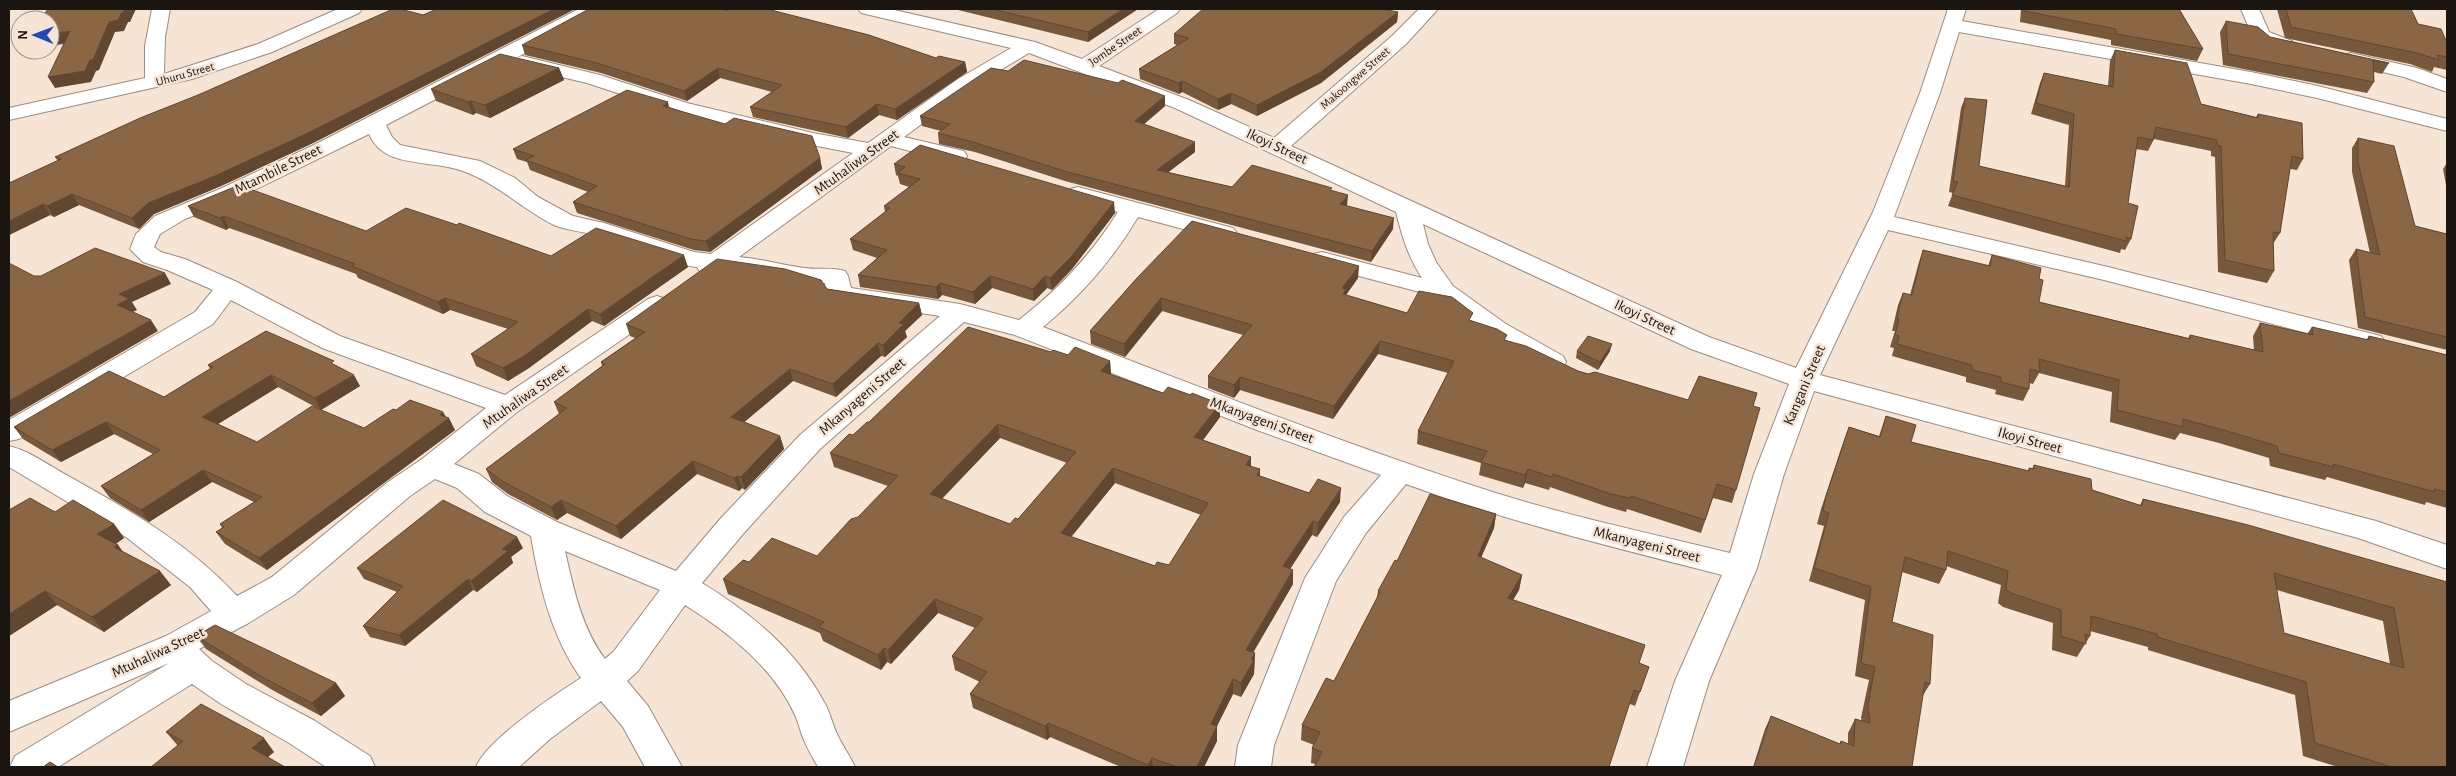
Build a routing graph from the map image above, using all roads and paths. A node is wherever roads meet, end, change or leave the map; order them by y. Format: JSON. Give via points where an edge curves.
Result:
{"nodes":[{"id":1,"x":162,"y":9,"type":"edge"},
{"id":2,"x":354,"y":9,"type":"edge"},
{"id":3,"x":592,"y":9,"type":"edge"},
{"id":4,"x":868,"y":9,"type":"edge"},
{"id":5,"x":1171,"y":9,"type":"edge"},
{"id":6,"x":1429,"y":9,"type":"edge"},
{"id":7,"x":2250,"y":9,"type":"edge"},
{"id":8,"x":1955,"y":17,"type":"edge"},
{"id":9,"x":1028,"y":46,"type":"junction"},
{"id":10,"x":2300,"y":49,"type":"edge"},
{"id":11,"x":2335,"y":55,"type":"edge"},
{"id":12,"x":500,"y":57,"type":"junction"},
{"id":13,"x":1085,"y":66,"type":"junction"},
{"id":14,"x":155,"y":83,"type":"junction"},
{"id":15,"x":2447,"y":86,"type":"edge"},
{"id":16,"x":9,"y":114,"type":"edge"},
{"id":17,"x":374,"y":122,"type":"junction"},
{"id":18,"x":2447,"y":125,"type":"edge"},
{"id":19,"x":880,"y":144,"type":"junction"},
{"id":20,"x":1278,"y":146,"type":"junction"},
{"id":21,"x":975,"y":162,"type":"edge"},
{"id":22,"x":1056,"y":188,"type":"edge"},
{"id":23,"x":1132,"y":208,"type":"junction"},
{"id":24,"x":1408,"y":208,"type":"junction"},
{"id":25,"x":1881,"y":221,"type":"junction"},
{"id":26,"x":1247,"y":239,"type":"edge"},
{"id":27,"x":1304,"y":254,"type":"edge"},
{"id":28,"x":718,"y":261,"type":"junction"},
{"id":29,"x":228,"y":288,"type":"junction"},
{"id":30,"x":1444,"y":291,"type":"junction"},
{"id":31,"x":960,"y":312,"type":"junction"},
{"id":32,"x":1024,"y":329,"type":"junction"},
{"id":33,"x":2393,"y":347,"type":"edge"},
{"id":34,"x":1578,"y":373,"type":"edge"},
{"id":35,"x":1804,"y":380,"type":"junction"},
{"id":36,"x":507,"y":406,"type":"junction"},
{"id":37,"x":9,"y":432,"type":"edge"},
{"id":38,"x":9,"y":456,"type":"edge"},
{"id":39,"x":432,"y":466,"type":"junction"},
{"id":40,"x":1401,"y":471,"type":"junction"},
{"id":41,"x":546,"y":530,"type":"junction"},
{"id":42,"x":2447,"y":557,"type":"edge"},
{"id":43,"x":1741,"y":568,"type":"junction"},
{"id":44,"x":681,"y":586,"type":"junction"},
{"id":45,"x":234,"y":614,"type":"junction"},
{"id":46,"x":185,"y":655,"type":"junction"},
{"id":47,"x":603,"y":682,"type":"junction"},
{"id":48,"x":9,"y":717,"type":"edge"},
{"id":49,"x":28,"y":767,"type":"edge"},
{"id":50,"x":357,"y":767,"type":"edge"},
{"id":51,"x":494,"y":767,"type":"edge"},
{"id":52,"x":664,"y":767,"type":"edge"},
{"id":53,"x":837,"y":767,"type":"edge"},
{"id":54,"x":1253,"y":767,"type":"edge"},
{"id":55,"x":1664,"y":767,"type":"edge"}],
"edges":[{"from":1,"to":14,"type":"street","via":[[157,24]]},
{"from":2,"to":14,"type":"street","name":"Uhuru Street","via":[[265,48]]},
{"from":3,"to":12,"type":"street","name":"Mtambile Street"},
{"from":4,"to":9,"type":"street","name":"Ikoyi Street"},
{"from":5,"to":13,"type":"street","name":"Jombe Street"},
{"from":6,"to":20,"type":"street","name":"Makoongwe Street","via":[[1399,40]]},
{"from":7,"to":10,"type":"street","via":[[2261,36]]},
{"from":8,"to":18,"type":"street","via":[[2318,92]]},
{"from":8,"to":25,"type":"street","name":"Kangani Street"},
{"from":9,"to":13,"type":"street","name":"Ikoyi Street"},
{"from":9,"to":19,"type":"street","name":"Mtuhaliwa Street","via":[[965,83]]},
{"from":11,"to":15,"type":"street","via":[[2410,72]]},
{"from":12,"to":17,"type":"street","name":"Mtambile Street"},
{"from":12,"to":19,"type":"street","via":[[593,79],[682,108],[812,139]]},
{"from":13,"to":20,"type":"street","name":"Ikoyi Street"},
{"from":14,"to":16,"type":"street","name":"Uhuru Street"},
{"from":17,"to":28,"type":"street","via":[[382,140],[392,150],[472,166],[507,182],[530,202],[565,221],[691,259]]},
{"from":17,"to":29,"type":"street","name":"Mtambile Street","via":[[229,194],[176,215],[145,236],[142,249],[152,256]]},
{"from":19,"to":21,"type":"street"},
{"from":19,"to":28,"type":"street","name":"Mtuhaliwa Street"},
{"from":20,"to":24,"type":"street","name":"Ikoyi Street"},
{"from":22,"to":23,"type":"street"},
{"from":23,"to":26,"type":"street"},
{"from":23,"to":32,"type":"street","via":[[1110,244],[1061,300]]},
{"from":24,"to":30,"type":"street","via":[[1416,244]]},
{"from":24,"to":35,"type":"street","name":"Ikoyi Street","via":[[1700,343]]},
{"from":25,"to":33,"type":"street","via":[[2108,274]]},
{"from":25,"to":35,"type":"street","name":"Kangani Street"},
{"from":27,"to":30,"type":"street"},
{"from":28,"to":31,"type":"street","via":[[807,276],[836,276],[839,294]]},
{"from":28,"to":36,"type":"street","name":"Mtuhaliwa Street"},
{"from":29,"to":36,"type":"street","name":"Mtambile Street","via":[[332,342],[466,388]]},
{"from":29,"to":37,"type":"street","via":[[204,318]]},
{"from":30,"to":34,"type":"street","via":[[1497,330]]},
{"from":31,"to":32,"type":"street","name":"Mkanyageni Street"},
{"from":31,"to":44,"type":"street","name":"Mkanyageni Street","via":[[810,442]]},
{"from":32,"to":40,"type":"street","name":"Mkanyageni Street"},
{"from":35,"to":42,"type":"street","name":"Ikoyi Street","via":[[2365,529]]},
{"from":35,"to":43,"type":"street","name":"Kangani Street","via":[[1769,474]]},
{"from":36,"to":39,"type":"street","name":"Mtuhaliwa Street"},
{"from":38,"to":45,"type":"street","via":[[137,529],[201,578]]},
{"from":39,"to":41,"type":"street","via":[[468,481],[496,504]]},
{"from":39,"to":45,"type":"street","name":"Mtuhaliwa Street","via":[[399,489],[283,586]]},
{"from":40,"to":43,"type":"street","name":"Mkanyageni Street","via":[[1476,497],[1605,534]]},
{"from":40,"to":54,"type":"street","via":[[1355,525],[1321,578],[1256,745]]},
{"from":41,"to":44,"type":"street"},
{"from":41,"to":47,"type":"street","via":[[551,562],[576,638],[586,660]]},
{"from":43,"to":55,"type":"street","name":"Kangani Street","via":[[1692,681]]},
{"from":44,"to":47,"type":"street","name":"Mkanyageni Street","via":[[626,661]]},
{"from":44,"to":53,"type":"street","via":[[726,614],[755,638],[786,672],[811,710],[821,739]]},
{"from":45,"to":46,"type":"street","name":"Mtuhaliwa Street"},
{"from":46,"to":48,"type":"street","name":"Mtuhaliwa Street"},
{"from":46,"to":49,"type":"street"},
{"from":46,"to":50,"type":"street","via":[[244,700]]},
{"from":47,"to":51,"type":"street","name":"Mkanyageni Street","via":[[537,728]]},
{"from":47,"to":52,"type":"street","via":[[624,702]]}]}
